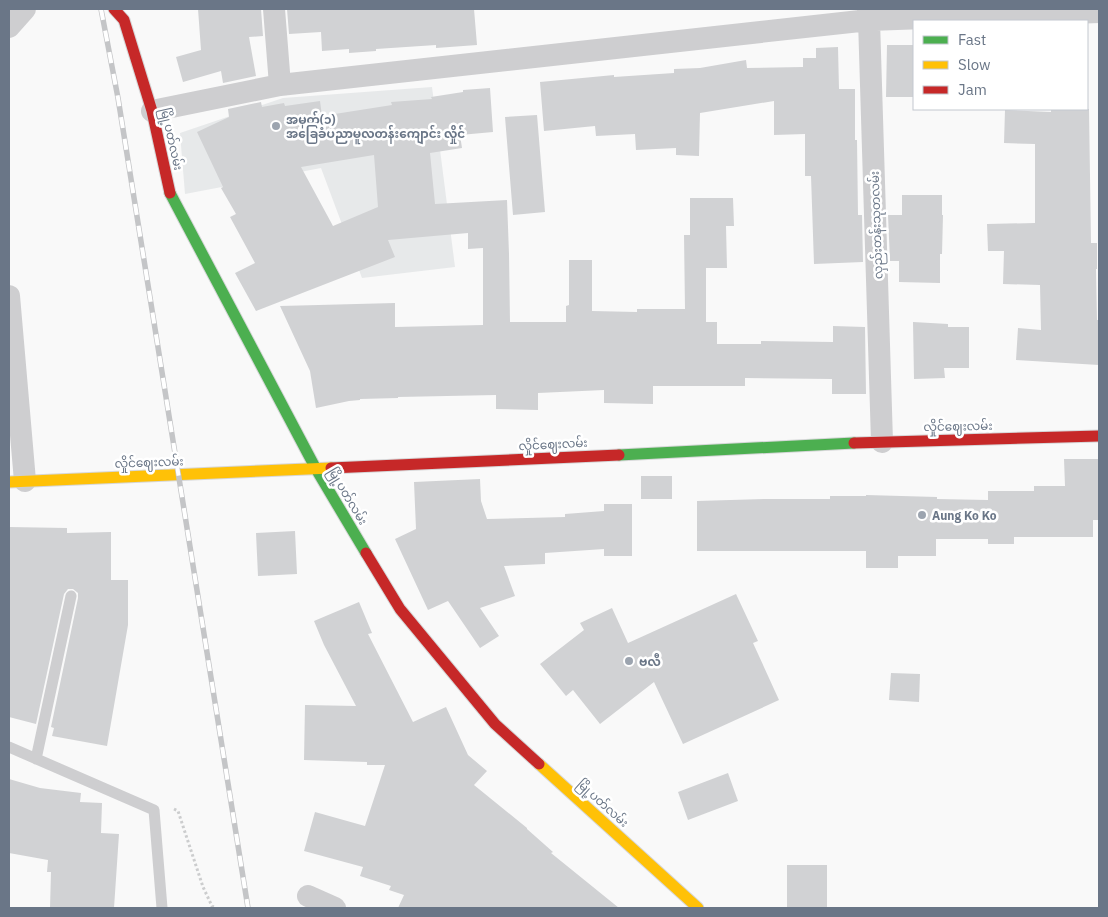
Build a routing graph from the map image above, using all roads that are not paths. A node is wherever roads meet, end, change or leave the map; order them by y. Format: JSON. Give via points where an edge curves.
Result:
{"nodes":[{"id":1,"x":25,"y":9,"type":"edge"},
{"id":2,"x":114,"y":9,"type":"edge"},
{"id":3,"x":274,"y":9,"type":"edge"},
{"id":4,"x":1099,"y":12,"type":"edge"},
{"id":5,"x":869,"y":14,"type":"edge"},
{"id":6,"x":9,"y":28,"type":"edge"},
{"id":7,"x":280,"y":85,"type":"junction"},
{"id":8,"x":152,"y":111,"type":"junction"},
{"id":9,"x":9,"y":296,"type":"edge"},
{"id":10,"x":1099,"y":436,"type":"edge"},
{"id":11,"x":882,"y":442,"type":"junction"},
{"id":12,"x":316,"y":469,"type":"junction"},
{"id":13,"x":17,"y":482,"type":"edge"},
{"id":14,"x":71,"y":596,"type":"dead end"},
{"id":15,"x":9,"y":747,"type":"edge"},
{"id":16,"x":36,"y":759,"type":"junction"},
{"id":17,"x":308,"y":896,"type":"dead end"},
{"id":18,"x":162,"y":908,"type":"edge"},
{"id":19,"x":335,"y":908,"type":"edge"},
{"id":20,"x":698,"y":908,"type":"edge"}],
"edges":[{"from":1,"to":6,"type":"street"},
{"from":2,"to":8,"type":"main road","name":"မြို့ပတ်လမ်း","via":[[124,20]]},
{"from":3,"to":7,"type":"street"},
{"from":4,"to":5,"type":"street"},
{"from":5,"to":7,"type":"street"},
{"from":5,"to":11,"type":"street","name":"လှည်းတန်းသုတလမ်း"},
{"from":7,"to":8,"type":"street"},
{"from":8,"to":12,"type":"main road","name":"မြို့ပတ်လမ်း","via":[[170,193]]},
{"from":9,"to":13,"type":"street"},
{"from":10,"to":11,"type":"main road","name":"လှိုင်ဈေးလမ်း"},
{"from":11,"to":12,"type":"main road","name":"လှိုင်ဈေးလမ်း"},
{"from":12,"to":13,"type":"main road","name":"လှိုင်ဈေးလမ်း"},
{"from":12,"to":20,"type":"main road","name":"မြို့ပတ်လမ်း","via":[[400,608],[495,724]]},
{"from":14,"to":16,"type":"lane"},
{"from":15,"to":16,"type":"lane"},
{"from":16,"to":18,"type":"lane","via":[[154,810]]},
{"from":17,"to":19,"type":"street"}]}
